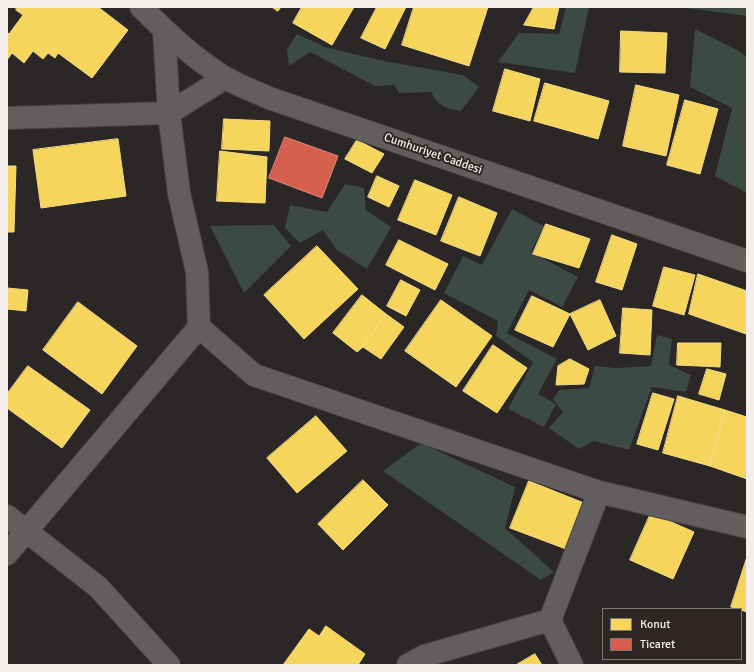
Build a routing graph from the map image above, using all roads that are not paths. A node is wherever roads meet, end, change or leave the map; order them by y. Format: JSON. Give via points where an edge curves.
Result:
{"nodes":[{"id":1,"x":141,"y":7,"type":"edge"},
{"id":2,"x":164,"y":31,"type":"junction"},
{"id":3,"x":225,"y":78,"type":"junction"},
{"id":4,"x":169,"y":113,"type":"junction"},
{"id":5,"x":7,"y":118,"type":"edge"},
{"id":6,"x":747,"y":261,"type":"edge"},
{"id":7,"x":198,"y":327,"type":"junction"},
{"id":8,"x":599,"y":492,"type":"junction"},
{"id":9,"x":7,"y":516,"type":"edge"},
{"id":10,"x":747,"y":527,"type":"edge"},
{"id":11,"x":26,"y":530,"type":"junction"},
{"id":12,"x":7,"y":554,"type":"edge"},
{"id":13,"x":550,"y":620,"type":"junction"},
{"id":14,"x":169,"y":665,"type":"edge"},
{"id":15,"x":408,"y":665,"type":"edge"},
{"id":16,"x":572,"y":665,"type":"edge"}],
"edges":[{"from":1,"to":2,"type":"street","name":"Cumhuriyet Caddesi"},
{"from":2,"to":3,"type":"street","name":"Cumhuriyet Caddesi","via":[[194,57]]},
{"from":2,"to":4,"type":"street"},
{"from":3,"to":4,"type":"street"},
{"from":3,"to":6,"type":"street","name":"Cumhuriyet Caddesi","via":[[269,98]]},
{"from":4,"to":5,"type":"street"},
{"from":4,"to":7,"type":"street","via":[[179,193],[197,272]]},
{"from":7,"to":8,"type":"street","via":[[254,375]]},
{"from":7,"to":11,"type":"street"},
{"from":8,"to":10,"type":"street"},
{"from":8,"to":13,"type":"street"},
{"from":9,"to":11,"type":"street"},
{"from":11,"to":12,"type":"street"},
{"from":11,"to":14,"type":"street","via":[[98,587]]},
{"from":13,"to":15,"type":"street","via":[[424,656]]},
{"from":13,"to":16,"type":"street"}]}
